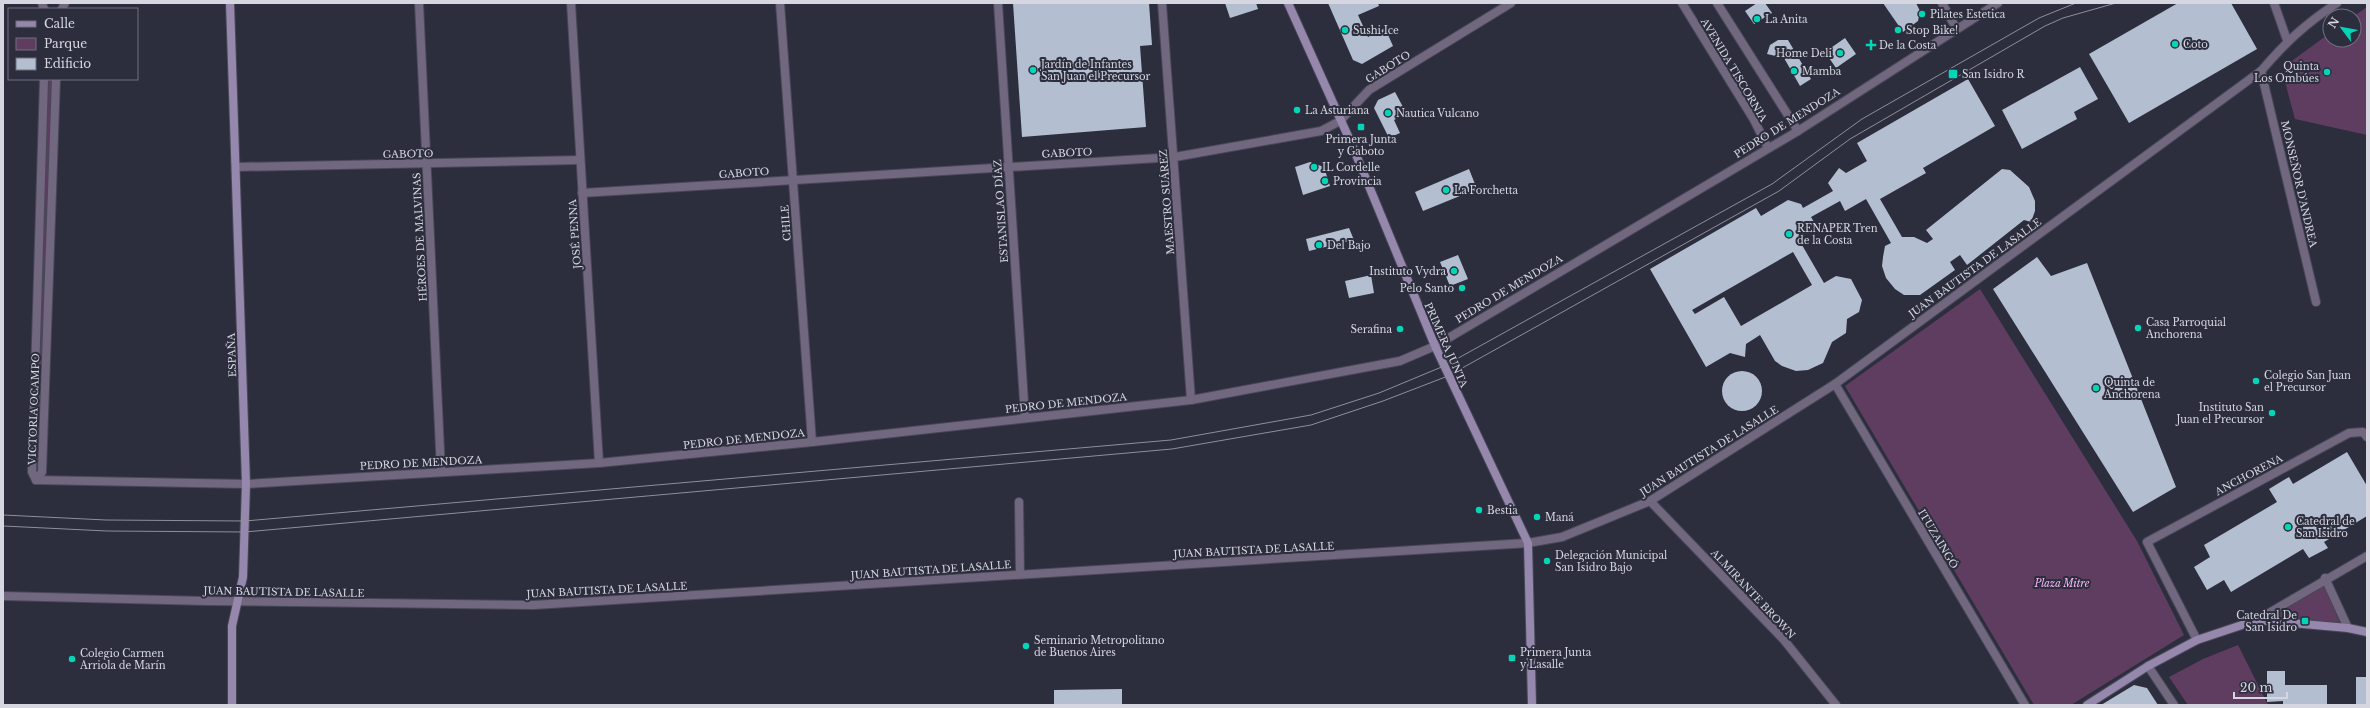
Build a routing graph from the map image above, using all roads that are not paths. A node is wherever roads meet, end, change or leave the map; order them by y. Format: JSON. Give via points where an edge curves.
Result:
{"nodes":[{"id":1,"x":230,"y":3,"type":"edge"},
{"id":2,"x":419,"y":3,"type":"edge"},
{"id":3,"x":571,"y":3,"type":"edge"},
{"id":4,"x":780,"y":3,"type":"edge"},
{"id":5,"x":998,"y":3,"type":"edge"},
{"id":6,"x":1162,"y":3,"type":"edge"},
{"id":7,"x":1288,"y":3,"type":"edge"},
{"id":8,"x":1511,"y":3,"type":"edge"},
{"id":9,"x":1682,"y":3,"type":"edge"},
{"id":10,"x":1717,"y":3,"type":"edge"},
{"id":11,"x":1942,"y":3,"type":"edge"},
{"id":12,"x":1998,"y":3,"type":"edge"},
{"id":13,"x":2274,"y":3,"type":"edge"},
{"id":14,"x":2337,"y":3,"type":"edge"},
{"id":15,"x":1956,"y":28,"type":"junction"},
{"id":16,"x":2287,"y":40,"type":"junction"},
{"id":17,"x":2261,"y":71,"type":"junction"},
{"id":18,"x":44,"y":80,"type":"edge"},
{"id":19,"x":56,"y":80,"type":"edge"},
{"id":20,"x":54,"y":118,"type":"junction"},
{"id":21,"x":43,"y":119,"type":"junction"},
{"id":22,"x":1340,"y":121,"type":"junction"},
{"id":23,"x":1798,"y":131,"type":"junction"},
{"id":24,"x":1768,"y":148,"type":"junction"},
{"id":25,"x":1175,"y":157,"type":"junction"},
{"id":26,"x":580,"y":160,"type":"junction"},
{"id":27,"x":427,"y":163,"type":"junction"},
{"id":28,"x":236,"y":167,"type":"junction"},
{"id":29,"x":1008,"y":167,"type":"junction"},
{"id":30,"x":793,"y":180,"type":"junction"},
{"id":31,"x":582,"y":193,"type":"junction"},
{"id":32,"x":50,"y":230,"type":"junction"},
{"id":33,"x":40,"y":231,"type":"junction"},
{"id":34,"x":2316,"y":302,"type":"dead end"},
{"id":35,"x":36,"y":337,"type":"junction"},
{"id":36,"x":46,"y":337,"type":"junction"},
{"id":37,"x":1434,"y":346,"type":"junction"},
{"id":38,"x":1835,"y":384,"type":"junction"},
{"id":39,"x":1191,"y":400,"type":"junction"},
{"id":40,"x":1025,"y":417,"type":"junction"},
{"id":41,"x":2365,"y":435,"type":"edge"},
{"id":42,"x":812,"y":442,"type":"junction"},
{"id":43,"x":599,"y":463,"type":"junction"},
{"id":44,"x":441,"y":471,"type":"junction"},
{"id":45,"x":36,"y":480,"type":"junction"},
{"id":46,"x":246,"y":484,"type":"junction"},
{"id":47,"x":1650,"y":501,"type":"junction"},
{"id":48,"x":1019,"y":502,"type":"dead end"},
{"id":49,"x":1528,"y":543,"type":"junction"},
{"id":50,"x":2367,"y":556,"type":"edge"},
{"id":51,"x":1020,"y":574,"type":"junction"},
{"id":52,"x":2325,"y":578,"type":"junction"},
{"id":53,"x":3,"y":596,"type":"edge"},
{"id":54,"x":239,"y":602,"type":"junction"},
{"id":55,"x":2257,"y":620,"type":"junction"},
{"id":56,"x":2348,"y":628,"type":"junction"},
{"id":57,"x":2367,"y":632,"type":"edge"},
{"id":58,"x":2197,"y":640,"type":"junction"},
{"id":59,"x":2148,"y":666,"type":"junction"},
{"id":60,"x":232,"y":705,"type":"edge"},
{"id":61,"x":1532,"y":705,"type":"edge"},
{"id":62,"x":1836,"y":705,"type":"edge"},
{"id":63,"x":2025,"y":705,"type":"edge"},
{"id":64,"x":2087,"y":705,"type":"edge"},
{"id":65,"x":2174,"y":705,"type":"edge"}],
"edges":[{"from":1,"to":28,"type":"street","name":"ESPAÑA"},
{"from":2,"to":27,"type":"street","name":"HÉROES DE MALVINAS"},
{"from":3,"to":26,"type":"street","name":"JOSÉ PENNA"},
{"from":4,"to":30,"type":"street","name":"CHILE"},
{"from":5,"to":29,"type":"street","name":"ESTANISLAO DÍAZ"},
{"from":6,"to":25,"type":"street","name":"MAESTRO SUÁREZ"},
{"from":7,"to":22,"type":"street","name":"PRIMERA JUNTA"},
{"from":8,"to":22,"type":"street","name":"GABOTO","via":[[1369,90]]},
{"from":9,"to":24,"type":"street","name":"AVENIDA TISCORNIA","via":[[1754,120]]},
{"from":10,"to":23,"type":"street","name":"AVENIDA TISCORNIA"},
{"from":11,"to":15,"type":"street"},
{"from":12,"to":15,"type":"street","name":"PEDRO DE MENDOZA"},
{"from":13,"to":16,"type":"street"},
{"from":14,"to":16,"type":"street","name":"JUAN BAUTISTA DE LASALLE"},
{"from":15,"to":23,"type":"street","name":"PEDRO DE MENDOZA"},
{"from":16,"to":17,"type":"street","name":"JUAN BAUTISTA DE LASALLE"},
{"from":17,"to":34,"type":"street","name":"MONSEÑOR D'ANDREA"},
{"from":17,"to":38,"type":"street","name":"JUAN BAUTISTA DE LASALLE"},
{"from":18,"to":21,"type":"street","name":"VICTORIA OCAMPO"},
{"from":19,"to":20,"type":"street","name":"VICTORIA OCAMPO"},
{"from":20,"to":21,"type":"street"},
{"from":20,"to":32,"type":"street","name":"VICTORIA OCAMPO"},
{"from":21,"to":33,"type":"street","name":"VICTORIA OCAMPO"},
{"from":22,"to":25,"type":"street","name":"GABOTO","via":[[1321,131]]},
{"from":22,"to":37,"type":"street","name":"PRIMERA JUNTA"},
{"from":23,"to":24,"type":"street","name":"PEDRO DE MENDOZA"},
{"from":24,"to":37,"type":"street","name":"PEDRO DE MENDOZA"},
{"from":25,"to":29,"type":"street","name":"GABOTO"},
{"from":25,"to":39,"type":"street","name":"MAESTRO SUÁREZ"},
{"from":26,"to":27,"type":"street","name":"GABOTO"},
{"from":26,"to":31,"type":"street","name":"JOSÉ PENNA"},
{"from":27,"to":28,"type":"street","name":"GABOTO"},
{"from":27,"to":44,"type":"street","name":"HÉROES DE MALVINAS"},
{"from":28,"to":46,"type":"street","name":"ESPAÑA"},
{"from":29,"to":30,"type":"street","name":"GABOTO"},
{"from":29,"to":40,"type":"street","name":"ESTANISLAO DÍAZ"},
{"from":30,"to":31,"type":"street","name":"GABOTO"},
{"from":30,"to":42,"type":"street","name":"CHILE"},
{"from":31,"to":43,"type":"street","name":"JOSÉ PENNA"},
{"from":32,"to":33,"type":"street"},
{"from":32,"to":36,"type":"street","name":"VICTORIA OCAMPO"},
{"from":33,"to":35,"type":"street","name":"VICTORIA OCAMPO"},
{"from":35,"to":36,"type":"street"},
{"from":35,"to":45,"type":"street","name":"VICTORIA OCAMPO","via":[[32,472]]},
{"from":36,"to":45,"type":"street","name":"VICTORIA OCAMPO","via":[[42,472]]},
{"from":37,"to":39,"type":"street","name":"PEDRO DE MENDOZA","via":[[1400,361]]},
{"from":37,"to":49,"type":"street","name":"PRIMERA JUNTA"},
{"from":38,"to":47,"type":"street","name":"JUAN BAUTISTA DE LASALLE"},
{"from":38,"to":63,"type":"street","name":"ITUZAINGÓ"},
{"from":39,"to":40,"type":"street","name":"PEDRO DE MENDOZA"},
{"from":40,"to":42,"type":"street","name":"PEDRO DE MENDOZA"},
{"from":41,"to":58,"type":"street","name":"ANCHORENA","via":[[2349,433],[2146,542]]},
{"from":42,"to":43,"type":"street","name":"PEDRO DE MENDOZA"},
{"from":43,"to":44,"type":"street","name":"PEDRO DE MENDOZA"},
{"from":44,"to":46,"type":"street","name":"PEDRO DE MENDOZA"},
{"from":45,"to":46,"type":"street","name":"PEDRO DE MENDOZA"},
{"from":46,"to":54,"type":"street","name":"ESPAÑA","via":[[243,577]]},
{"from":47,"to":49,"type":"street","name":"JUAN BAUTISTA DE LASALLE","via":[[1562,537]]},
{"from":47,"to":62,"type":"street","name":"ALMIRANTE BROWN","via":[[1784,640]]},
{"from":48,"to":51,"type":"street"},
{"from":49,"to":51,"type":"street","name":"JUAN BAUTISTA DE LASALLE"},
{"from":49,"to":61,"type":"street","name":"PRIMERA JUNTA"},
{"from":50,"to":52,"type":"street"},
{"from":51,"to":54,"type":"street","name":"JUAN BAUTISTA DE LASALLE","via":[[534,605]]},
{"from":52,"to":55,"type":"street"},
{"from":52,"to":56,"type":"street"},
{"from":53,"to":54,"type":"street","name":"JUAN BAUTISTA DE LASALLE"},
{"from":54,"to":60,"type":"street","name":"ESPAÑA","via":[[232,626]]},
{"from":55,"to":56,"type":"street"},
{"from":55,"to":58,"type":"street"},
{"from":56,"to":57,"type":"street"},
{"from":58,"to":59,"type":"street"},
{"from":59,"to":64,"type":"street"},
{"from":59,"to":65,"type":"street"}]}
